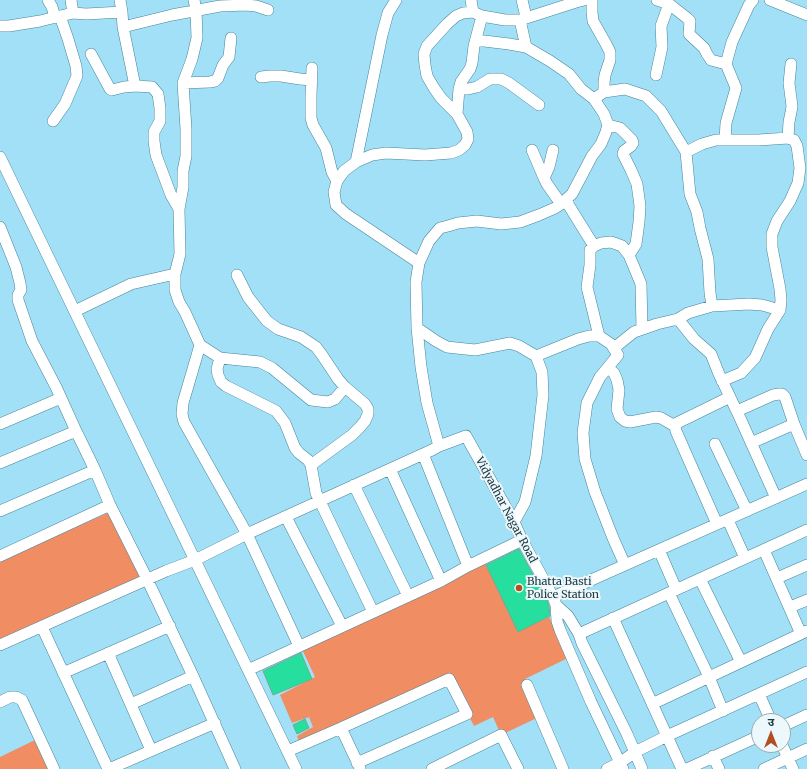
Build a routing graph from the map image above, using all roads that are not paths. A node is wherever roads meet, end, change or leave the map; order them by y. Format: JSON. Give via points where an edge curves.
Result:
{"nodes":[{"id":1,"x":48,"y":0,"type":"edge"},
{"id":2,"x":71,"y":0,"type":"edge"},
{"id":3,"x":120,"y":0,"type":"edge"},
{"id":4,"x":396,"y":0,"type":"edge"},
{"id":5,"x":472,"y":0,"type":"edge"},
{"id":6,"x":522,"y":0,"type":"edge"},
{"id":7,"x":584,"y":0,"type":"edge"},
{"id":8,"x":592,"y":0,"type":"edge"},
{"id":9,"x":657,"y":0,"type":"edge"},
{"id":10,"x":753,"y":0,"type":"edge"},
{"id":11,"x":770,"y":0,"type":"edge"},
{"id":12,"x":669,"y":4,"type":"junction"},
{"id":13,"x":195,"y":5,"type":"edge"},
{"id":14,"x":268,"y":10,"type":"dead end"},
{"id":15,"x":122,"y":12,"type":"junction"},
{"id":16,"x":73,"y":13,"type":"junction"},
{"id":17,"x":478,"y":14,"type":"junction"},
{"id":18,"x":807,"y":15,"type":"edge"},
{"id":19,"x":58,"y":16,"type":"junction"},
{"id":20,"x":523,"y":19,"type":"junction"},
{"id":21,"x":0,"y":26,"type":"edge"},
{"id":22,"x":123,"y":27,"type":"junction"},
{"id":23,"x":231,"y":38,"type":"dead end"},
{"id":24,"x":476,"y":40,"type":"junction"},
{"id":25,"x":526,"y":47,"type":"junction"},
{"id":26,"x":91,"y":54,"type":"dead end"},
{"id":27,"x":726,"y":64,"type":"junction"},
{"id":28,"x":791,"y":64,"type":"dead end"},
{"id":29,"x":312,"y":68,"type":"dead end"},
{"id":30,"x":656,"y":75,"type":"dead end"},
{"id":31,"x":261,"y":77,"type":"dead end"},
{"id":32,"x":312,"y":80,"type":"junction"},
{"id":33,"x":183,"y":83,"type":"junction"},
{"id":34,"x":135,"y":86,"type":"junction"},
{"id":35,"x":459,"y":89,"type":"junction"},
{"id":36,"x":604,"y":92,"type":"junction"},
{"id":37,"x":594,"y":99,"type":"junction"},
{"id":38,"x":539,"y":105,"type":"dead end"},
{"id":39,"x":457,"y":114,"type":"junction"},
{"id":40,"x":53,"y":121,"type":"dead end"},
{"id":41,"x":608,"y":125,"type":"junction"},
{"id":42,"x":788,"y":138,"type":"junction"},
{"id":43,"x":726,"y":140,"type":"junction"},
{"id":44,"x":532,"y":150,"type":"dead end"},
{"id":45,"x":553,"y":150,"type":"dead end"},
{"id":46,"x":686,"y":152,"type":"junction"},
{"id":47,"x":0,"y":157,"type":"edge"},
{"id":48,"x":356,"y":162,"type":"junction"},
{"id":49,"x":544,"y":178,"type":"junction"},
{"id":50,"x":337,"y":181,"type":"junction"},
{"id":51,"x":563,"y":202,"type":"junction"},
{"id":52,"x":179,"y":209,"type":"junction"},
{"id":53,"x":0,"y":227,"type":"edge"},
{"id":54,"x":594,"y":246,"type":"junction"},
{"id":55,"x":629,"y":254,"type":"junction"},
{"id":56,"x":419,"y":263,"type":"junction"},
{"id":57,"x":175,"y":274,"type":"junction"},
{"id":58,"x":237,"y":275,"type":"dead end"},
{"id":59,"x":712,"y":306,"type":"junction"},
{"id":60,"x":780,"y":310,"type":"junction"},
{"id":61,"x":75,"y":312,"type":"junction"},
{"id":62,"x":678,"y":319,"type":"junction"},
{"id":63,"x":417,"y":328,"type":"junction"},
{"id":64,"x":642,"y":329,"type":"junction"},
{"id":65,"x":599,"y":336,"type":"junction"},
{"id":66,"x":200,"y":345,"type":"junction"},
{"id":67,"x":614,"y":348,"type":"junction"},
{"id":68,"x":536,"y":356,"type":"junction"},
{"id":69,"x":220,"y":358,"type":"junction"},
{"id":70,"x":608,"y":368,"type":"junction"},
{"id":71,"x":722,"y":381,"type":"junction"},
{"id":72,"x":345,"y":387,"type":"junction"},
{"id":73,"x":730,"y":397,"type":"junction"},
{"id":74,"x":61,"y":398,"type":"junction"},
{"id":75,"x":737,"y":411,"type":"junction"},
{"id":76,"x":0,"y":424,"type":"edge"},
{"id":77,"x":794,"y":424,"type":"junction"},
{"id":78,"x":675,"y":426,"type":"junction"},
{"id":79,"x":76,"y":431,"type":"junction"},
{"id":80,"x":804,"y":440,"type":"edge"},
{"id":81,"x":751,"y":443,"type":"junction"},
{"id":82,"x":715,"y":444,"type":"dead end"},
{"id":83,"x":439,"y":446,"type":"junction"},
{"id":84,"x":423,"y":454,"type":"junction"},
{"id":85,"x":807,"y":455,"type":"edge"},
{"id":86,"x":0,"y":463,"type":"edge"},
{"id":87,"x":312,"y":465,"type":"junction"},
{"id":88,"x":390,"y":469,"type":"junction"},
{"id":89,"x":95,"y":470,"type":"junction"},
{"id":90,"x":807,"y":484,"type":"edge"},
{"id":91,"x":354,"y":486,"type":"junction"},
{"id":92,"x":776,"y":498,"type":"junction"},
{"id":93,"x":320,"y":502,"type":"junction"},
{"id":94,"x":110,"y":505,"type":"junction"},
{"id":95,"x":747,"y":511,"type":"junction"},
{"id":96,"x":0,"y":512,"type":"edge"},
{"id":97,"x":286,"y":517,"type":"junction"},
{"id":98,"x":728,"y":520,"type":"junction"},
{"id":99,"x":514,"y":522,"type":"junction"},
{"id":100,"x":717,"y":524,"type":"junction"},
{"id":101,"x":807,"y":530,"type":"edge"},
{"id":102,"x":247,"y":534,"type":"junction"},
{"id":103,"x":522,"y":540,"type":"junction"},
{"id":104,"x":659,"y":550,"type":"junction"},
{"id":105,"x":764,"y":550,"type":"junction"},
{"id":106,"x":0,"y":556,"type":"edge"},
{"id":107,"x":745,"y":558,"type":"junction"},
{"id":108,"x":195,"y":560,"type":"junction"},
{"id":109,"x":625,"y":565,"type":"junction"},
{"id":110,"x":807,"y":565,"type":"edge"},
{"id":111,"x":468,"y":566,"type":"junction"},
{"id":112,"x":777,"y":578,"type":"junction"},
{"id":113,"x":147,"y":579,"type":"junction"},
{"id":114,"x":700,"y":579,"type":"junction"},
{"id":115,"x":440,"y":581,"type":"junction"},
{"id":116,"x":672,"y":591,"type":"junction"},
{"id":117,"x":408,"y":596,"type":"junction"},
{"id":118,"x":807,"y":600,"type":"edge"},
{"id":119,"x":555,"y":601,"type":"junction"},
{"id":120,"x":790,"y":607,"type":"junction"},
{"id":121,"x":373,"y":612,"type":"junction"},
{"id":122,"x":613,"y":618,"type":"junction"},
{"id":123,"x":42,"y":626,"type":"junction"},
{"id":124,"x":170,"y":626,"type":"junction"},
{"id":125,"x":342,"y":626,"type":"junction"},
{"id":126,"x":804,"y":633,"type":"edge"},
{"id":127,"x":579,"y":634,"type":"junction"},
{"id":128,"x":0,"y":646,"type":"edge"},
{"id":129,"x":299,"y":646,"type":"junction"},
{"id":130,"x":108,"y":653,"type":"junction"},
{"id":131,"x":741,"y":662,"type":"junction"},
{"id":132,"x":248,"y":670,"type":"junction"},
{"id":133,"x":807,"y":672,"type":"edge"},
{"id":134,"x":63,"y":673,"type":"junction"},
{"id":135,"x":193,"y":676,"type":"junction"},
{"id":136,"x":709,"y":677,"type":"junction"},
{"id":137,"x":527,"y":685,"type":"dead end"},
{"id":138,"x":759,"y":694,"type":"junction"},
{"id":139,"x":0,"y":702,"type":"edge"},
{"id":140,"x":131,"y":704,"type":"junction"},
{"id":141,"x":652,"y":704,"type":"junction"},
{"id":142,"x":723,"y":710,"type":"junction"},
{"id":143,"x":767,"y":713,"type":"edge"},
{"id":144,"x":807,"y":715,"type":"edge"},
{"id":145,"x":791,"y":722,"type":"edge"},
{"id":146,"x":215,"y":723,"type":"junction"},
{"id":147,"x":341,"y":728,"type":"junction"},
{"id":148,"x":667,"y":736,"type":"junction"},
{"id":149,"x":751,"y":739,"type":"edge"},
{"id":150,"x":807,"y":749,"type":"edge"},
{"id":151,"x":152,"y":750,"type":"junction"},
{"id":152,"x":288,"y":751,"type":"junction"},
{"id":153,"x":635,"y":752,"type":"junction"},
{"id":154,"x":786,"y":753,"type":"edge"},
{"id":155,"x":713,"y":756,"type":"junction"},
{"id":156,"x":788,"y":758,"type":"junction"},
{"id":157,"x":359,"y":766,"type":"edge"},
{"id":158,"x":622,"y":766,"type":"edge"},
{"id":159,"x":232,"y":768,"type":"edge"},
{"id":160,"x":516,"y":768,"type":"edge"},
{"id":161,"x":54,"y":769,"type":"edge"},
{"id":162,"x":109,"y":769,"type":"edge"},
{"id":163,"x":296,"y":769,"type":"edge"},
{"id":164,"x":432,"y":769,"type":"edge"},
{"id":165,"x":563,"y":769,"type":"edge"},
{"id":166,"x":607,"y":769,"type":"edge"},
{"id":167,"x":642,"y":769,"type":"edge"},
{"id":168,"x":682,"y":769,"type":"edge"},
{"id":169,"x":687,"y":769,"type":"edge"},
{"id":170,"x":719,"y":769,"type":"edge"},
{"id":171,"x":764,"y":769,"type":"edge"},
{"id":172,"x":793,"y":769,"type":"edge"}],
"edges":[{"from":1,"to":19,"type":"street"},
{"from":2,"to":16,"type":"street"},
{"from":3,"to":15,"type":"street"},
{"from":4,"to":48,"type":"street","via":[[388,14],[382,35]]},
{"from":5,"to":17,"type":"street"},
{"from":6,"to":20,"type":"street"},
{"from":7,"to":20,"type":"street"},
{"from":8,"to":36,"type":"street","via":[[593,21],[610,52]]},
{"from":9,"to":12,"type":"street"},
{"from":10,"to":27,"type":"street","via":[[732,42]]},
{"from":11,"to":18,"type":"street"},
{"from":12,"to":27,"type":"street","via":[[690,21],[689,34],[704,48],[711,60]]},
{"from":12,"to":30,"type":"street","via":[[661,26],[662,47]]},
{"from":13,"to":14,"type":"street","via":[[256,6]]},
{"from":13,"to":22,"type":"street","via":[[172,15]]},
{"from":13,"to":33,"type":"street","via":[[197,38]]},
{"from":15,"to":16,"type":"street"},
{"from":15,"to":22,"type":"street"},
{"from":16,"to":19,"type":"street"},
{"from":17,"to":20,"type":"street","via":[[505,20]]},
{"from":17,"to":24,"type":"street"},
{"from":17,"to":39,"type":"street","via":[[463,13],[456,16],[427,46],[424,54],[427,76],[441,98]]},
{"from":19,"to":21,"type":"street"},
{"from":19,"to":40,"type":"street","via":[[74,59],[77,76]]},
{"from":20,"to":25,"type":"street"},
{"from":22,"to":34,"type":"street"},
{"from":23,"to":33,"type":"street","via":[[229,57],[218,78],[210,82]]},
{"from":24,"to":25,"type":"street"},
{"from":24,"to":35,"type":"street","via":[[470,69]]},
{"from":25,"to":37,"type":"street","via":[[568,74]]},
{"from":26,"to":34,"type":"street","via":[[110,89]]},
{"from":27,"to":43,"type":"street","via":[[736,88],[726,123]]},
{"from":28,"to":42,"type":"street","via":[[789,83],[792,106]]},
{"from":29,"to":32,"type":"street"},
{"from":31,"to":32,"type":"street","via":[[281,76]]},
{"from":32,"to":50,"type":"street","via":[[312,125],[326,148]]},
{"from":33,"to":52,"type":"street","via":[[186,156]]},
{"from":34,"to":52,"type":"street","via":[[152,87],[158,94],[160,121],[154,132],[156,155]]},
{"from":35,"to":38,"type":"street","via":[[477,87],[490,79],[501,79]]},
{"from":35,"to":39,"type":"street"},
{"from":36,"to":37,"type":"street"},
{"from":36,"to":46,"type":"street","via":[[625,89],[646,96],[661,111]]},
{"from":37,"to":41,"type":"street"},
{"from":39,"to":48,"type":"street","via":[[468,139],[459,150],[425,155],[386,153],[372,155]]},
{"from":41,"to":51,"type":"street","via":[[601,144],[572,194]]},
{"from":41,"to":55,"type":"street","via":[[620,128],[633,143],[623,154],[637,184],[640,201],[636,244]]},
{"from":42,"to":43,"type":"street"},
{"from":42,"to":60,"type":"street","via":[[794,140],[797,146],[800,168],[798,183],[790,201],[776,221],[772,234],[780,289]]},
{"from":43,"to":46,"type":"street","via":[[702,144]]},
{"from":44,"to":49,"type":"street"},
{"from":45,"to":49,"type":"street"},
{"from":46,"to":59,"type":"street","via":[[690,194],[708,259]]},
{"from":47,"to":61,"type":"street"},
{"from":48,"to":50,"type":"street","via":[[344,171]]},
{"from":49,"to":51,"type":"street"},
{"from":50,"to":56,"type":"street","via":[[334,192],[336,205]]},
{"from":51,"to":54,"type":"street"},
{"from":51,"to":56,"type":"street","via":[[538,216],[520,222],[458,223],[440,228],[429,241]]},
{"from":52,"to":57,"type":"street","via":[[180,254]]},
{"from":53,"to":74,"type":"street","via":[[16,267],[21,290],[18,300],[32,341]]},
{"from":54,"to":55,"type":"street","via":[[611,242],[622,246]]},
{"from":54,"to":65,"type":"street","via":[[590,250],[587,286]]},
{"from":55,"to":64,"type":"street","via":[[640,284]]},
{"from":56,"to":63,"type":"street","via":[[416,282]]},
{"from":57,"to":61,"type":"street","via":[[131,284]]},
{"from":57,"to":66,"type":"street","via":[[175,290],[179,302]]},
{"from":58,"to":72,"type":"street","via":[[248,297],[267,321],[316,347]]},
{"from":59,"to":60,"type":"street","via":[[749,304]]},
{"from":59,"to":62,"type":"street","via":[[688,313]]},
{"from":60,"to":71,"type":"street","via":[[755,358],[741,373]]},
{"from":61,"to":108,"type":"street"},
{"from":62,"to":64,"type":"street"},
{"from":62,"to":71,"type":"street","via":[[694,339],[711,354]]},
{"from":63,"to":68,"type":"street","via":[[447,347],[475,350],[510,344]]},
{"from":63,"to":83,"type":"street","via":[[427,403]]},
{"from":64,"to":67,"type":"street","via":[[634,332]]},
{"from":65,"to":67,"type":"street"},
{"from":65,"to":68,"type":"street","via":[[578,339]]},
{"from":66,"to":69,"type":"street"},
{"from":66,"to":102,"type":"street","via":[[182,414],[184,422]]},
{"from":67,"to":70,"type":"street","via":[[618,355]]},
{"from":68,"to":99,"type":"street","via":[[542,372],[543,395],[536,456],[525,502]]},
{"from":69,"to":72,"type":"street","via":[[260,362],[272,368],[310,400],[328,402],[335,399]]},
{"from":69,"to":87,"type":"street","via":[[217,369],[221,382],[276,411],[285,423],[295,448]]},
{"from":70,"to":78,"type":"street","via":[[617,380],[620,417],[630,422],[656,417]]},
{"from":70,"to":109,"type":"street","via":[[600,377],[587,403],[583,433],[585,459],[595,492]]},
{"from":71,"to":73,"type":"street"},
{"from":72,"to":87,"type":"street","via":[[365,404],[368,414],[352,435]]},
{"from":73,"to":75,"type":"street"},
{"from":73,"to":78,"type":"street"},
{"from":74,"to":76,"type":"street"},
{"from":74,"to":79,"type":"street"},
{"from":75,"to":77,"type":"street","via":[[773,395],[782,394]]},
{"from":75,"to":81,"type":"street"},
{"from":77,"to":80,"type":"street"},
{"from":77,"to":81,"type":"street"},
{"from":78,"to":100,"type":"street"},
{"from":79,"to":86,"type":"street"},
{"from":79,"to":89,"type":"street"},
{"from":80,"to":85,"type":"street"},
{"from":81,"to":92,"type":"street"},
{"from":82,"to":95,"type":"street"},
{"from":83,"to":84,"type":"street"},
{"from":83,"to":99,"type":"street","name":"Vidyadhar Nagar Road","via":[[466,436]]},
{"from":84,"to":88,"type":"street"},
{"from":84,"to":111,"type":"street"},
{"from":87,"to":93,"type":"street","via":[[316,493]]},
{"from":88,"to":91,"type":"street"},
{"from":88,"to":115,"type":"street"},
{"from":89,"to":94,"type":"street"},
{"from":89,"to":96,"type":"street"},
{"from":90,"to":92,"type":"street"},
{"from":91,"to":93,"type":"street"},
{"from":91,"to":117,"type":"street"},
{"from":92,"to":95,"type":"street"},
{"from":93,"to":97,"type":"street"},
{"from":93,"to":121,"type":"street"},
{"from":94,"to":106,"type":"street"},
{"from":94,"to":113,"type":"street"},
{"from":95,"to":98,"type":"street"},
{"from":97,"to":102,"type":"street"},
{"from":97,"to":125,"type":"street"},
{"from":98,"to":100,"type":"street"},
{"from":98,"to":107,"type":"street"},
{"from":99,"to":103,"type":"street","name":"Vidyadhar Nagar Road"},
{"from":100,"to":104,"type":"street"},
{"from":101,"to":105,"type":"street"},
{"from":102,"to":108,"type":"street"},
{"from":102,"to":129,"type":"street"},
{"from":103,"to":111,"type":"street"},
{"from":103,"to":119,"type":"street","name":"Vidyadhar Nagar Road"},
{"from":104,"to":109,"type":"street"},
{"from":104,"to":116,"type":"street"},
{"from":105,"to":107,"type":"street"},
{"from":105,"to":112,"type":"street"},
{"from":107,"to":114,"type":"street"},
{"from":108,"to":113,"type":"street"},
{"from":108,"to":132,"type":"street"},
{"from":109,"to":119,"type":"street"},
{"from":110,"to":112,"type":"street"},
{"from":111,"to":115,"type":"street"},
{"from":112,"to":120,"type":"street"},
{"from":113,"to":123,"type":"street"},
{"from":113,"to":124,"type":"street"},
{"from":114,"to":116,"type":"street"},
{"from":114,"to":131,"type":"street"},
{"from":115,"to":117,"type":"street"},
{"from":116,"to":122,"type":"street"},
{"from":116,"to":136,"type":"street"},
{"from":117,"to":121,"type":"street"},
{"from":118,"to":120,"type":"street"},
{"from":119,"to":127,"type":"street","name":"Vidyadhar Nagar Road"},
{"from":119,"to":158,"type":"street","name":"Vidyadhar Nagar Road","via":[[560,630]]},
{"from":120,"to":126,"type":"street"},
{"from":121,"to":125,"type":"street"},
{"from":122,"to":127,"type":"street"},
{"from":122,"to":141,"type":"street"},
{"from":123,"to":128,"type":"street"},
{"from":123,"to":134,"type":"street"},
{"from":124,"to":130,"type":"street"},
{"from":124,"to":135,"type":"street"},
{"from":125,"to":129,"type":"street"},
{"from":126,"to":131,"type":"street"},
{"from":127,"to":153,"type":"street","name":"Vidyadhar Nagar Road"},
{"from":129,"to":132,"type":"street"},
{"from":130,"to":134,"type":"street"},
{"from":130,"to":140,"type":"street"},
{"from":131,"to":136,"type":"street"},
{"from":132,"to":152,"type":"street"},
{"from":133,"to":138,"type":"street"},
{"from":134,"to":162,"type":"street"},
{"from":135,"to":140,"type":"street"},
{"from":135,"to":146,"type":"street"},
{"from":136,"to":141,"type":"street"},
{"from":136,"to":142,"type":"street"},
{"from":137,"to":165,"type":"street"},
{"from":138,"to":142,"type":"street"},
{"from":138,"to":143,"type":"street"},
{"from":139,"to":161,"type":"street","via":[[10,697],[22,700]]},
{"from":140,"to":151,"type":"street"},
{"from":141,"to":148,"type":"street"},
{"from":142,"to":148,"type":"street"},
{"from":144,"to":145,"type":"street"},
{"from":146,"to":151,"type":"street"},
{"from":146,"to":159,"type":"street"},
{"from":147,"to":152,"type":"street"},
{"from":147,"to":157,"type":"street"},
{"from":147,"to":157,"type":"street","via":[[449,678],[467,714],[412,738]]},
{"from":148,"to":153,"type":"street"},
{"from":148,"to":168,"type":"street"},
{"from":149,"to":155,"type":"street"},
{"from":150,"to":156,"type":"street"},
{"from":151,"to":162,"type":"street"},
{"from":152,"to":163,"type":"street"},
{"from":153,"to":158,"type":"street"},
{"from":153,"to":167,"type":"street","name":"Vidyadhar Nagar Road"},
{"from":154,"to":156,"type":"street"},
{"from":155,"to":169,"type":"street"},
{"from":155,"to":170,"type":"street"},
{"from":156,"to":171,"type":"street"},
{"from":156,"to":172,"type":"street"},
{"from":158,"to":166,"type":"street"},
{"from":160,"to":164,"type":"street","via":[[501,735]]}]}
